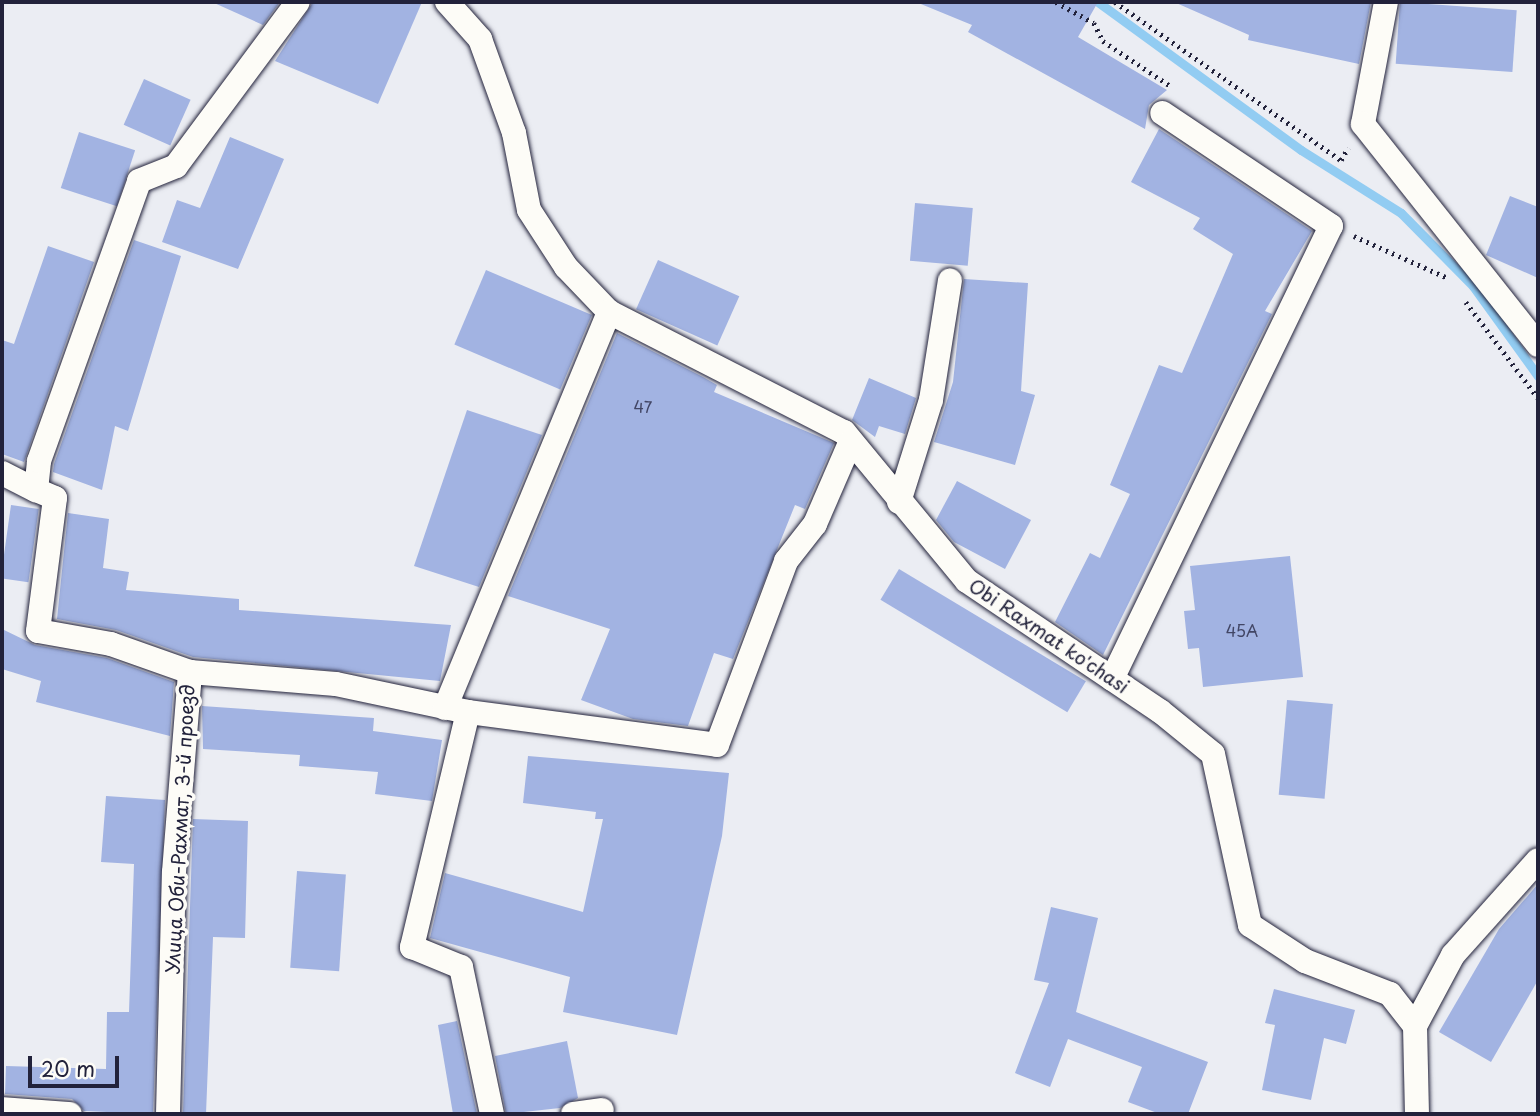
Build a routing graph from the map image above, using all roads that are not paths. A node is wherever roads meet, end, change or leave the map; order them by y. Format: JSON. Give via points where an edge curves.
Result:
{"nodes":[{"id":1,"x":298,"y":2,"type":"edge"},
{"id":2,"x":447,"y":2,"type":"edge"},
{"id":3,"x":1386,"y":2,"type":"edge"},
{"id":4,"x":1162,"y":113,"type":"road end"},
{"id":5,"x":950,"y":280,"type":"dead end"},
{"id":6,"x":609,"y":312,"type":"junction"},
{"id":7,"x":1538,"y":345,"type":"edge"},
{"id":8,"x":851,"y":441,"type":"junction"},
{"id":9,"x":2,"y":473,"type":"edge"},
{"id":10,"x":36,"y":490,"type":"junction"},
{"id":11,"x":899,"y":502,"type":"junction"},
{"id":12,"x":190,"y":672,"type":"junction"},
{"id":13,"x":1112,"y":680,"type":"junction"},
{"id":14,"x":456,"y":710,"type":"junction"},
{"id":15,"x":1538,"y":860,"type":"edge"},
{"id":16,"x":1415,"y":1026,"type":"junction"},
{"id":17,"x":2,"y":1110,"type":"edge"},
{"id":18,"x":601,"y":1110,"type":"dead end"},
{"id":19,"x":70,"y":1114,"type":"edge"},
{"id":20,"x":168,"y":1114,"type":"edge"},
{"id":21,"x":492,"y":1114,"type":"edge"},
{"id":22,"x":573,"y":1114,"type":"edge"},
{"id":23,"x":1417,"y":1114,"type":"edge"}],
"edges":[{"from":1,"to":10,"type":"street","via":[[176,166],[139,181],[39,461]]},
{"from":2,"to":6,"type":"street","name":"Obi Raxmat ko'chasi","via":[[480,39],[514,133],[528,210],[566,267]]},
{"from":3,"to":7,"type":"street","via":[[1363,124]]},
{"from":4,"to":13,"type":"street","via":[[1331,226]]},
{"from":5,"to":11,"type":"street","via":[[931,400]]},
{"from":6,"to":8,"type":"street","name":"Obi Raxmat ko'chasi","via":[[844,432]]},
{"from":6,"to":14,"type":"street"},
{"from":8,"to":11,"type":"street","name":"Obi Raxmat ko'chasi"},
{"from":8,"to":14,"type":"street","via":[[815,524],[786,561],[717,745]]},
{"from":9,"to":10,"type":"street"},
{"from":10,"to":12,"type":"street","name":"Улица Оби-Рахмат, 3-й проезд","via":[[55,498],[38,631],[111,645]]},
{"from":11,"to":13,"type":"street","name":"Obi Raxmat ko'chasi","via":[[967,582]]},
{"from":12,"to":14,"type":"street","via":[[336,684]]},
{"from":12,"to":20,"type":"street","name":"Улица Оби-Рахмат, 3-й проезд","via":[[174,872]]},
{"from":13,"to":16,"type":"street","name":"Obi Raxmat ko'chasi","via":[[1213,754],[1251,925],[1305,961],[1390,994]]},
{"from":14,"to":21,"type":"street","via":[[412,947],[461,967]]},
{"from":15,"to":16,"type":"street","via":[[1452,955]]},
{"from":16,"to":23,"type":"street"},
{"from":17,"to":19,"type":"street"},
{"from":18,"to":22,"type":"street"}]}
